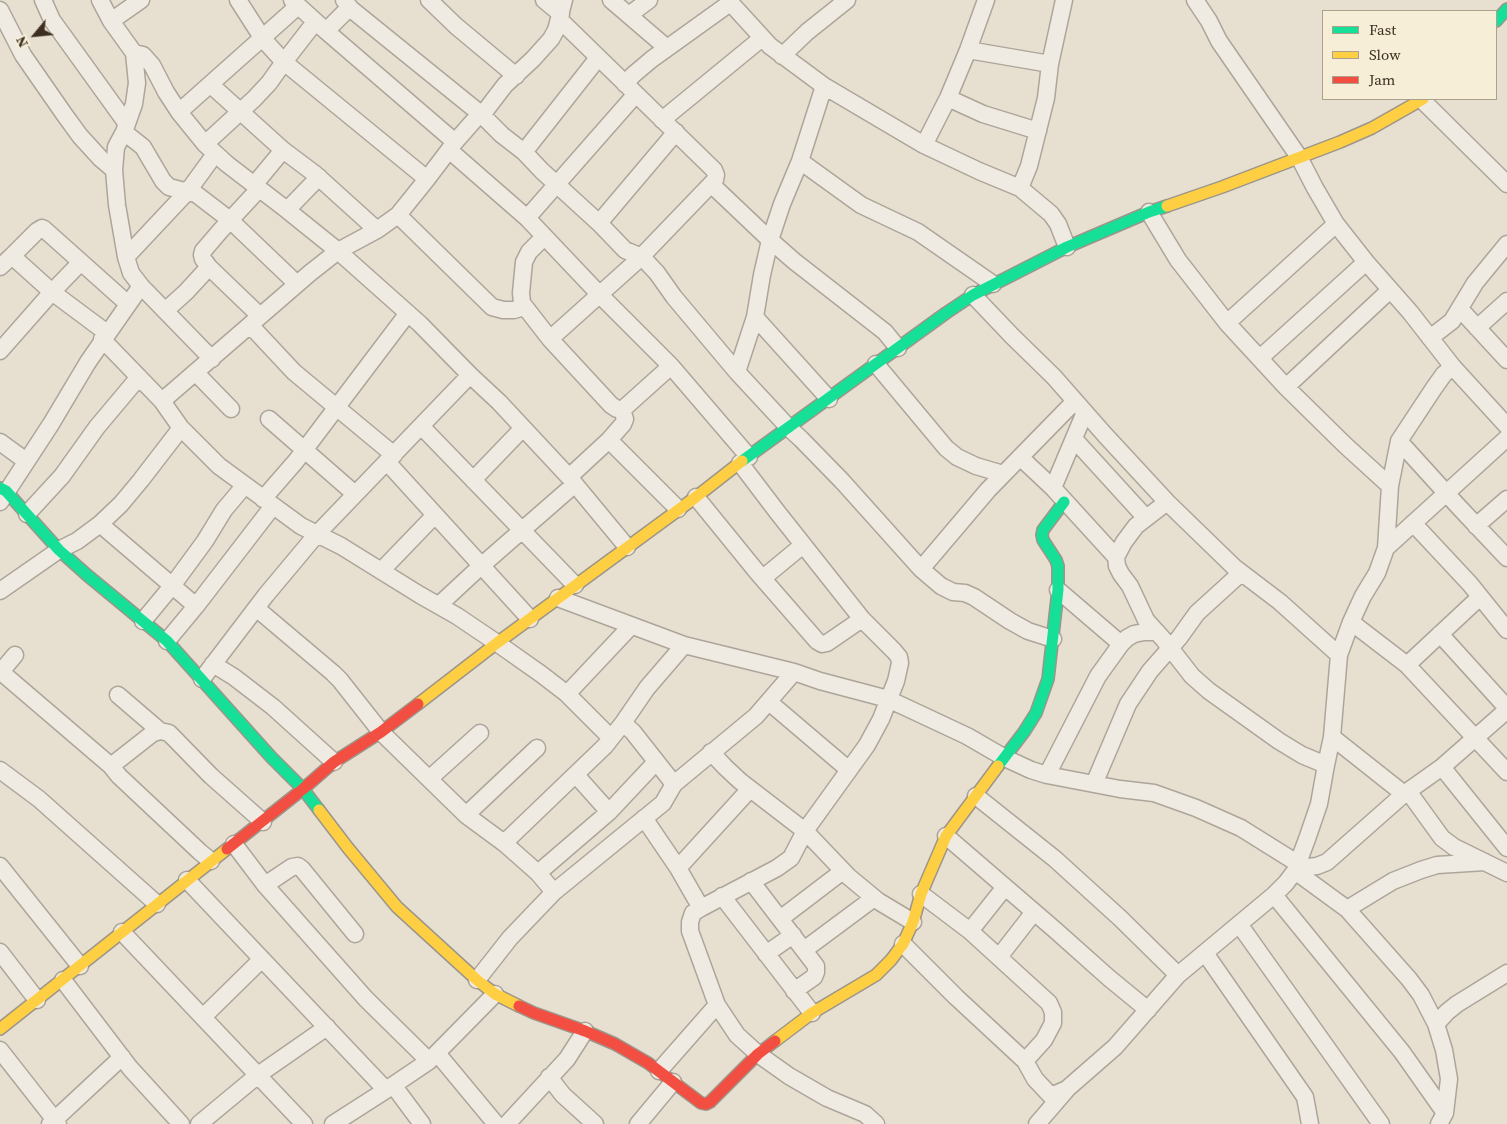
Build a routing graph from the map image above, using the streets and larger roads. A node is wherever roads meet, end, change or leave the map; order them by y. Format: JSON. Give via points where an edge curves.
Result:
{"nodes":[{"id":1,"x":43,"y":0,"type":"edge"},
{"id":2,"x":100,"y":0,"type":"edge"},
{"id":3,"x":141,"y":0,"type":"edge"},
{"id":4,"x":238,"y":0,"type":"edge"},
{"id":5,"x":429,"y":0,"type":"edge"},
{"id":6,"x":544,"y":0,"type":"edge"},
{"id":7,"x":611,"y":0,"type":"edge"},
{"id":8,"x":649,"y":0,"type":"edge"},
{"id":9,"x":986,"y":0,"type":"edge"},
{"id":10,"x":1064,"y":0,"type":"edge"},
{"id":11,"x":1195,"y":0,"type":"edge"},
{"id":12,"x":729,"y":2,"type":"edge"},
{"id":13,"x":295,"y":3,"type":"edge"},
{"id":14,"x":837,"y":3,"type":"edge"},
{"id":15,"x":347,"y":5,"type":"edge"},
{"id":16,"x":1507,"y":9,"type":"edge"},
{"id":17,"x":0,"y":10,"type":"edge"},
{"id":18,"x":561,"y":11,"type":"edge"},
{"id":19,"x":629,"y":15,"type":"junction"},
{"id":20,"x":1497,"y":20,"type":"edge"},
{"id":21,"x":111,"y":21,"type":"junction"},
{"id":22,"x":321,"y":27,"type":"junction"},
{"id":23,"x":762,"y":38,"type":"junction"},
{"id":24,"x":263,"y":39,"type":"junction"},
{"id":25,"x":667,"y":48,"type":"junction"},
{"id":26,"x":968,"y":50,"type":"junction"},
{"id":27,"x":134,"y":53,"type":"junction"},
{"id":28,"x":782,"y":56,"type":"junction"},
{"id":29,"x":598,"y":58,"type":"junction"},
{"id":30,"x":284,"y":62,"type":"junction"},
{"id":31,"x":1050,"y":64,"type":"junction"},
{"id":32,"x":516,"y":76,"type":"junction"},
{"id":33,"x":210,"y":85,"type":"junction"},
{"id":34,"x":824,"y":86,"type":"junction"},
{"id":35,"x":630,"y":89,"type":"junction"},
{"id":36,"x":948,"y":98,"type":"junction"},
{"id":37,"x":1421,"y":100,"type":"edge"},
{"id":38,"x":1424,"y":100,"type":"edge"},
{"id":39,"x":179,"y":112,"type":"junction"},
{"id":40,"x":240,"y":112,"type":"junction"},
{"id":41,"x":482,"y":115,"type":"junction"},
{"id":42,"x":662,"y":120,"type":"junction"},
{"id":43,"x":125,"y":128,"type":"junction"},
{"id":44,"x":1038,"y":131,"type":"junction"},
{"id":45,"x":676,"y":132,"type":"junction"},
{"id":46,"x":924,"y":145,"type":"junction"},
{"id":47,"x":452,"y":146,"type":"junction"},
{"id":48,"x":210,"y":149,"type":"junction"},
{"id":49,"x":283,"y":150,"type":"junction"},
{"id":50,"x":524,"y":152,"type":"junction"},
{"id":51,"x":1299,"y":157,"type":"junction"},
{"id":52,"x":800,"y":161,"type":"junction"},
{"id":53,"x":114,"y":170,"type":"junction"},
{"id":54,"x":319,"y":177,"type":"junction"},
{"id":55,"x":427,"y":179,"type":"junction"},
{"id":56,"x":711,"y":184,"type":"junction"},
{"id":57,"x":1507,"y":184,"type":"edge"},
{"id":58,"x":557,"y":185,"type":"junction"},
{"id":59,"x":257,"y":187,"type":"junction"},
{"id":60,"x":1020,"y":188,"type":"junction"},
{"id":61,"x":188,"y":191,"type":"junction"},
{"id":62,"x":287,"y":210,"type":"junction"},
{"id":63,"x":1149,"y":212,"type":"junction"},
{"id":64,"x":398,"y":215,"type":"junction"},
{"id":65,"x":527,"y":218,"type":"junction"},
{"id":66,"x":230,"y":220,"type":"junction"},
{"id":67,"x":599,"y":222,"type":"junction"},
{"id":68,"x":1336,"y":224,"type":"junction"},
{"id":69,"x":377,"y":230,"type":"junction"},
{"id":70,"x":544,"y":237,"type":"junction"},
{"id":71,"x":770,"y":240,"type":"junction"},
{"id":72,"x":1507,"y":244,"type":"edge"},
{"id":73,"x":1067,"y":247,"type":"junction"},
{"id":74,"x":338,"y":251,"type":"junction"},
{"id":75,"x":126,"y":256,"type":"junction"},
{"id":76,"x":642,"y":257,"type":"junction"},
{"id":77,"x":6,"y":261,"type":"edge"},
{"id":78,"x":81,"y":262,"type":"junction"},
{"id":79,"x":1366,"y":262,"type":"junction"},
{"id":80,"x":209,"y":267,"type":"junction"},
{"id":81,"x":296,"y":284,"type":"junction"},
{"id":82,"x":993,"y":284,"type":"junction"},
{"id":83,"x":141,"y":286,"type":"junction"},
{"id":84,"x":1390,"y":290,"type":"junction"},
{"id":85,"x":52,"y":292,"type":"junction"},
{"id":86,"x":600,"y":295,"type":"junction"},
{"id":87,"x":973,"y":295,"type":"junction"},
{"id":88,"x":1507,"y":301,"type":"edge"},
{"id":89,"x":128,"y":304,"type":"junction"},
{"id":90,"x":524,"y":307,"type":"junction"},
{"id":91,"x":1460,"y":309,"type":"junction"},
{"id":92,"x":165,"y":311,"type":"junction"},
{"id":93,"x":408,"y":313,"type":"junction"},
{"id":94,"x":755,"y":317,"type":"junction"},
{"id":95,"x":255,"y":321,"type":"junction"},
{"id":96,"x":1227,"y":323,"type":"junction"},
{"id":97,"x":1478,"y":328,"type":"junction"},
{"id":98,"x":105,"y":336,"type":"junction"},
{"id":99,"x":1430,"y":338,"type":"junction"},
{"id":100,"x":550,"y":339,"type":"junction"},
{"id":101,"x":898,"y":348,"type":"junction"},
{"id":102,"x":0,"y":351,"type":"edge"},
{"id":103,"x":1260,"y":358,"type":"junction"},
{"id":104,"x":212,"y":359,"type":"junction"},
{"id":105,"x":1507,"y":360,"type":"edge"},
{"id":106,"x":876,"y":364,"type":"junction"},
{"id":107,"x":671,"y":366,"type":"junction"},
{"id":108,"x":1453,"y":367,"type":"junction"},
{"id":109,"x":737,"y":372,"type":"junction"},
{"id":110,"x":196,"y":373,"type":"junction"},
{"id":111,"x":470,"y":375,"type":"junction"},
{"id":112,"x":139,"y":377,"type":"junction"},
{"id":113,"x":1286,"y":386,"type":"junction"},
{"id":114,"x":829,"y":399,"type":"junction"},
{"id":115,"x":162,"y":402,"type":"junction"},
{"id":116,"x":1080,"y":407,"type":"junction"},
{"id":117,"x":337,"y":408,"type":"junction"},
{"id":118,"x":231,"y":409,"type":"dead end"},
{"id":119,"x":622,"y":410,"type":"junction"},
{"id":120,"x":269,"y":419,"type":"dead end"},
{"id":121,"x":1505,"y":420,"type":"edge"},
{"id":122,"x":422,"y":426,"type":"junction"},
{"id":123,"x":181,"y":428,"type":"junction"},
{"id":124,"x":523,"y":428,"type":"junction"},
{"id":125,"x":789,"y":428,"type":"junction"},
{"id":126,"x":1507,"y":438,"type":"edge"},
{"id":127,"x":1074,"y":439,"type":"junction"},
{"id":128,"x":609,"y":440,"type":"junction"},
{"id":129,"x":1399,"y":440,"type":"junction"},
{"id":130,"x":0,"y":442,"type":"edge"},
{"id":131,"x":305,"y":449,"type":"junction"},
{"id":132,"x":1020,"y":457,"type":"junction"},
{"id":133,"x":390,"y":458,"type":"junction"},
{"id":134,"x":744,"y":460,"type":"junction"},
{"id":135,"x":26,"y":461,"type":"junction"},
{"id":136,"x":1003,"y":474,"type":"junction"},
{"id":137,"x":473,"y":480,"type":"junction"},
{"id":138,"x":572,"y":481,"type":"junction"},
{"id":139,"x":244,"y":485,"type":"junction"},
{"id":140,"x":1390,"y":486,"type":"junction"},
{"id":141,"x":1053,"y":488,"type":"junction"},
{"id":142,"x":1446,"y":493,"type":"junction"},
{"id":143,"x":2,"y":494,"type":"edge"},
{"id":144,"x":355,"y":494,"type":"junction"},
{"id":145,"x":696,"y":497,"type":"junction"},
{"id":146,"x":1507,"y":499,"type":"edge"},
{"id":147,"x":1064,"y":502,"type":"junction"},
{"id":148,"x":1167,"y":502,"type":"junction"},
{"id":149,"x":268,"y":503,"type":"junction"},
{"id":150,"x":678,"y":509,"type":"junction"},
{"id":151,"x":27,"y":514,"type":"junction"},
{"id":152,"x":435,"y":515,"type":"junction"},
{"id":153,"x":1146,"y":518,"type":"junction"},
{"id":154,"x":1413,"y":523,"type":"junction"},
{"id":155,"x":100,"y":524,"type":"junction"},
{"id":156,"x":1476,"y":526,"type":"junction"},
{"id":157,"x":522,"y":531,"type":"junction"},
{"id":158,"x":317,"y":534,"type":"junction"},
{"id":159,"x":803,"y":545,"type":"junction"},
{"id":160,"x":627,"y":547,"type":"junction"},
{"id":161,"x":1386,"y":548,"type":"junction"},
{"id":162,"x":59,"y":550,"type":"junction"},
{"id":163,"x":1116,"y":557,"type":"junction"},
{"id":164,"x":1507,"y":558,"type":"edge"},
{"id":165,"x":481,"y":566,"type":"junction"},
{"id":166,"x":921,"y":569,"type":"junction"},
{"id":167,"x":381,"y":571,"type":"junction"},
{"id":168,"x":1241,"y":573,"type":"junction"},
{"id":169,"x":763,"y":578,"type":"junction"},
{"id":170,"x":575,"y":585,"type":"junction"},
{"id":171,"x":172,"y":586,"type":"junction"},
{"id":172,"x":1058,"y":590,"type":"junction"},
{"id":173,"x":0,"y":591,"type":"edge"},
{"id":174,"x":1480,"y":597,"type":"junction"},
{"id":175,"x":558,"y":598,"type":"junction"},
{"id":176,"x":196,"y":606,"type":"junction"},
{"id":177,"x":439,"y":606,"type":"junction"},
{"id":178,"x":256,"y":608,"type":"junction"},
{"id":179,"x":1501,"y":612,"type":"edge"},
{"id":180,"x":862,"y":618,"type":"junction"},
{"id":181,"x":530,"y":619,"type":"junction"},
{"id":182,"x":143,"y":621,"type":"junction"},
{"id":183,"x":1351,"y":622,"type":"junction"},
{"id":184,"x":631,"y":626,"type":"junction"},
{"id":185,"x":1507,"y":630,"type":"edge"},
{"id":186,"x":1158,"y":632,"type":"junction"},
{"id":187,"x":1440,"y":634,"type":"junction"},
{"id":188,"x":1053,"y":639,"type":"junction"},
{"id":189,"x":166,"y":641,"type":"junction"},
{"id":190,"x":497,"y":643,"type":"junction"},
{"id":191,"x":1121,"y":644,"type":"junction"},
{"id":192,"x":684,"y":645,"type":"junction"},
{"id":193,"x":1171,"y":648,"type":"junction"},
{"id":194,"x":15,"y":654,"type":"dead end"},
{"id":195,"x":1339,"y":655,"type":"junction"},
{"id":196,"x":214,"y":664,"type":"junction"},
{"id":197,"x":1407,"y":665,"type":"junction"},
{"id":198,"x":0,"y":672,"type":"edge"},
{"id":199,"x":794,"y":672,"type":"junction"},
{"id":200,"x":202,"y":679,"type":"junction"},
{"id":201,"x":566,"y":694,"type":"junction"},
{"id":202,"x":118,"y":695,"type":"dead end"},
{"id":203,"x":888,"y":698,"type":"junction"},
{"id":204,"x":769,"y":702,"type":"junction"},
{"id":205,"x":1507,"y":709,"type":"edge"},
{"id":206,"x":623,"y":723,"type":"junction"},
{"id":207,"x":160,"y":731,"type":"junction"},
{"id":208,"x":381,"y":732,"type":"junction"},
{"id":209,"x":480,"y":733,"type":"dead end"},
{"id":210,"x":1332,"y":737,"type":"junction"},
{"id":211,"x":611,"y":738,"type":"junction"},
{"id":212,"x":1474,"y":738,"type":"junction"},
{"id":213,"x":537,"y":748,"type":"dead end"},
{"id":214,"x":711,"y":752,"type":"junction"},
{"id":215,"x":1005,"y":758,"type":"junction"},
{"id":216,"x":334,"y":762,"type":"junction"},
{"id":217,"x":656,"y":762,"type":"junction"},
{"id":218,"x":1326,"y":765,"type":"junction"},
{"id":219,"x":111,"y":766,"type":"junction"},
{"id":220,"x":1442,"y":767,"type":"junction"},
{"id":221,"x":0,"y":770,"type":"edge"},
{"id":222,"x":849,"y":770,"type":"junction"},
{"id":223,"x":1507,"y":772,"type":"edge"},
{"id":224,"x":576,"y":775,"type":"junction"},
{"id":225,"x":1047,"y":776,"type":"junction"},
{"id":226,"x":429,"y":779,"type":"junction"},
{"id":227,"x":674,"y":784,"type":"junction"},
{"id":228,"x":1094,"y":784,"type":"junction"},
{"id":229,"x":303,"y":789,"type":"junction"},
{"id":230,"x":750,"y":789,"type":"junction"},
{"id":231,"x":1406,"y":793,"type":"junction"},
{"id":232,"x":976,"y":796,"type":"junction"},
{"id":233,"x":608,"y":812,"type":"junction"},
{"id":234,"x":466,"y":815,"type":"junction"},
{"id":235,"x":644,"y":818,"type":"junction"},
{"id":236,"x":263,"y":822,"type":"junction"},
{"id":237,"x":805,"y":831,"type":"junction"},
{"id":238,"x":946,"y":836,"type":"junction"},
{"id":239,"x":504,"y":843,"type":"junction"},
{"id":240,"x":234,"y":844,"type":"junction"},
{"id":241,"x":1507,"y":848,"type":"edge"},
{"id":242,"x":212,"y":860,"type":"junction"},
{"id":243,"x":1485,"y":862,"type":"junction"},
{"id":244,"x":0,"y":866,"type":"edge"},
{"id":245,"x":1296,"y":867,"type":"junction"},
{"id":246,"x":678,"y":868,"type":"junction"},
{"id":247,"x":843,"y":871,"type":"junction"},
{"id":248,"x":538,"y":873,"type":"junction"},
{"id":249,"x":1507,"y":873,"type":"edge"},
{"id":250,"x":187,"y":880,"type":"junction"},
{"id":251,"x":751,"y":881,"type":"junction"},
{"id":252,"x":265,"y":886,"type":"junction"},
{"id":253,"x":1005,"y":887,"type":"junction"},
{"id":254,"x":554,"y":892,"type":"junction"},
{"id":255,"x":921,"y":894,"type":"junction"},
{"id":256,"x":722,"y":896,"type":"junction"},
{"id":257,"x":1274,"y":896,"type":"junction"},
{"id":258,"x":874,"y":898,"type":"junction"},
{"id":259,"x":157,"y":904,"type":"junction"},
{"id":260,"x":701,"y":908,"type":"junction"},
{"id":261,"x":1347,"y":908,"type":"junction"},
{"id":262,"x":1034,"y":912,"type":"junction"},
{"id":263,"x":780,"y":918,"type":"junction"},
{"id":264,"x":913,"y":922,"type":"junction"},
{"id":265,"x":1239,"y":924,"type":"junction"},
{"id":266,"x":970,"y":931,"type":"junction"},
{"id":267,"x":122,"y":932,"type":"junction"},
{"id":268,"x":355,"y":934,"type":"dead end"},
{"id":269,"x":793,"y":935,"type":"junction"},
{"id":270,"x":904,"y":944,"type":"junction"},
{"id":271,"x":804,"y":950,"type":"junction"},
{"id":272,"x":0,"y":952,"type":"edge"},
{"id":273,"x":1205,"y":953,"type":"junction"},
{"id":274,"x":766,"y":954,"type":"junction"},
{"id":275,"x":999,"y":957,"type":"junction"},
{"id":276,"x":262,"y":959,"type":"junction"},
{"id":277,"x":80,"y":966,"type":"junction"},
{"id":278,"x":1507,"y":973,"type":"edge"},
{"id":279,"x":1178,"y":976,"type":"junction"},
{"id":280,"x":64,"y":980,"type":"junction"},
{"id":281,"x":477,"y":980,"type":"junction"},
{"id":282,"x":794,"y":991,"type":"junction"},
{"id":283,"x":495,"y":994,"type":"junction"},
{"id":284,"x":38,"y":1000,"type":"junction"},
{"id":285,"x":717,"y":1005,"type":"junction"},
{"id":286,"x":1148,"y":1010,"type":"junction"},
{"id":287,"x":812,"y":1014,"type":"junction"},
{"id":288,"x":203,"y":1017,"type":"junction"},
{"id":289,"x":1436,"y":1024,"type":"junction"},
{"id":290,"x":326,"y":1028,"type":"junction"},
{"id":291,"x":0,"y":1029,"type":"edge"},
{"id":292,"x":585,"y":1030,"type":"junction"},
{"id":293,"x":0,"y":1050,"type":"edge"},
{"id":294,"x":758,"y":1054,"type":"junction"},
{"id":295,"x":122,"y":1057,"type":"junction"},
{"id":296,"x":433,"y":1057,"type":"junction"},
{"id":297,"x":1025,"y":1061,"type":"junction"},
{"id":298,"x":659,"y":1071,"type":"junction"},
{"id":299,"x":258,"y":1075,"type":"junction"},
{"id":300,"x":550,"y":1077,"type":"junction"},
{"id":301,"x":673,"y":1082,"type":"junction"},
{"id":302,"x":390,"y":1088,"type":"junction"},
{"id":303,"x":1068,"y":1088,"type":"junction"},
{"id":304,"x":1442,"y":1119,"type":"edge"},
{"id":305,"x":54,"y":1122,"type":"edge"},
{"id":306,"x":342,"y":1122,"type":"edge"},
{"id":307,"x":181,"y":1124,"type":"edge"},
{"id":308,"x":199,"y":1124,"type":"edge"},
{"id":309,"x":304,"y":1124,"type":"edge"},
{"id":310,"x":422,"y":1124,"type":"edge"},
{"id":311,"x":496,"y":1124,"type":"edge"},
{"id":312,"x":507,"y":1124,"type":"edge"},
{"id":313,"x":595,"y":1124,"type":"edge"},
{"id":314,"x":638,"y":1124,"type":"edge"},
{"id":315,"x":876,"y":1124,"type":"edge"},
{"id":316,"x":1037,"y":1124,"type":"edge"},
{"id":317,"x":1310,"y":1124,"type":"edge"},
{"id":318,"x":1381,"y":1124,"type":"edge"}],
"edges":[{"from":1,"to":43,"type":"street","via":[[52,20]]},
{"from":2,"to":21,"type":"street"},
{"from":3,"to":21,"type":"street"},
{"from":4,"to":24,"type":"street"},
{"from":5,"to":32,"type":"street"},
{"from":6,"to":18,"type":"street"},
{"from":7,"to":19,"type":"street"},
{"from":8,"to":19,"type":"street"},
{"from":9,"to":26,"type":"street"},
{"from":10,"to":31,"type":"street"},
{"from":11,"to":51,"type":"street"},
{"from":12,"to":23,"type":"street"},
{"from":12,"to":25,"type":"street"},
{"from":13,"to":22,"type":"street"},
{"from":13,"to":24,"type":"street"},
{"from":14,"to":28,"type":"street"},
{"from":15,"to":22,"type":"street","via":[[344,13]]},
{"from":15,"to":41,"type":"street"},
{"from":16,"to":20,"type":"street"},
{"from":17,"to":53,"type":"street","via":[[23,56],[64,114],[80,136]]},
{"from":18,"to":29,"type":"street"},
{"from":18,"to":32,"type":"street","via":[[551,39]]},
{"from":19,"to":25,"type":"street"},
{"from":21,"to":27,"type":"street"},
{"from":22,"to":30,"type":"street"},
{"from":22,"to":47,"type":"street"},
{"from":23,"to":28,"type":"street"},
{"from":23,"to":42,"type":"street"},
{"from":24,"to":30,"type":"street"},
{"from":24,"to":33,"type":"street"},
{"from":25,"to":35,"type":"street","via":[[633,75]]},
{"from":26,"to":31,"type":"street"},
{"from":26,"to":36,"type":"street"},
{"from":27,"to":39,"type":"street","via":[[143,55],[152,65]]},
{"from":27,"to":43,"type":"street","via":[[137,83],[134,104]]},
{"from":28,"to":34,"type":"street"},
{"from":29,"to":35,"type":"street"},
{"from":29,"to":50,"type":"street"},
{"from":30,"to":40,"type":"street","via":[[269,83]]},
{"from":30,"to":55,"type":"street"},
{"from":31,"to":44,"type":"street"},
{"from":32,"to":41,"type":"street"},
{"from":33,"to":39,"type":"street"},
{"from":33,"to":40,"type":"street"},
{"from":34,"to":46,"type":"street"},
{"from":34,"to":52,"type":"street"},
{"from":35,"to":42,"type":"street"},
{"from":35,"to":58,"type":"street"},
{"from":36,"to":44,"type":"street","via":[[983,114]]},
{"from":36,"to":46,"type":"street"},
{"from":37,"to":51,"type":"street","via":[[1372,128]]},
{"from":38,"to":57,"type":"street"},
{"from":39,"to":48,"type":"street"},
{"from":40,"to":48,"type":"street"},
{"from":40,"to":49,"type":"street"},
{"from":41,"to":47,"type":"street"},
{"from":41,"to":50,"type":"street"},
{"from":42,"to":45,"type":"street"},
{"from":43,"to":53,"type":"street","via":[[116,147]]},
{"from":43,"to":61,"type":"street","via":[[143,147],[163,181],[178,190]]},
{"from":44,"to":60,"type":"street"},
{"from":45,"to":56,"type":"street","via":[[714,170],[715,180]]},
{"from":45,"to":67,"type":"street"},
{"from":46,"to":60,"type":"street"},
{"from":47,"to":55,"type":"street"},
{"from":47,"to":65,"type":"street"},
{"from":48,"to":59,"type":"street"},
{"from":48,"to":61,"type":"street"},
{"from":49,"to":54,"type":"street"},
{"from":49,"to":59,"type":"street"},
{"from":50,"to":58,"type":"street"},
{"from":51,"to":63,"type":"street"},
{"from":51,"to":68,"type":"street"},
{"from":52,"to":71,"type":"street"},
{"from":52,"to":82,"type":"street","via":[[861,205],[918,232]]},
{"from":53,"to":75,"type":"street"},
{"from":54,"to":62,"type":"street"},
{"from":54,"to":69,"type":"street"},
{"from":55,"to":64,"type":"street"},
{"from":56,"to":71,"type":"street"},
{"from":56,"to":76,"type":"street"},
{"from":58,"to":65,"type":"street"},
{"from":58,"to":67,"type":"street"},
{"from":59,"to":62,"type":"street"},
{"from":59,"to":66,"type":"street"},
{"from":60,"to":73,"type":"street","via":[[1055,219]]},
{"from":61,"to":66,"type":"street"},
{"from":61,"to":75,"type":"street"},
{"from":62,"to":74,"type":"street"},
{"from":63,"to":73,"type":"street"},
{"from":63,"to":96,"type":"street","via":[[1178,260]]},
{"from":64,"to":69,"type":"street"},
{"from":64,"to":90,"type":"street","via":[[492,307],[503,310]]},
{"from":65,"to":70,"type":"street"},
{"from":66,"to":80,"type":"street","via":[[203,251],[203,259]]},
{"from":66,"to":81,"type":"street"},
{"from":67,"to":76,"type":"street","via":[[625,250]]},
{"from":68,"to":79,"type":"street"},
{"from":68,"to":96,"type":"street"},
{"from":69,"to":74,"type":"street"},
{"from":70,"to":86,"type":"street"},
{"from":70,"to":90,"type":"street","via":[[524,262],[521,293]]},
{"from":71,"to":94,"type":"street"},
{"from":71,"to":101,"type":"street","via":[[885,332]]},
{"from":72,"to":91,"type":"street","via":[[1474,283]]},
{"from":73,"to":82,"type":"street"},
{"from":74,"to":81,"type":"street"},
{"from":74,"to":93,"type":"street"},
{"from":75,"to":83,"type":"street","via":[[131,274]]},
{"from":76,"to":86,"type":"street"},
{"from":76,"to":109,"type":"street"},
{"from":77,"to":78,"type":"street","via":[[42,228]]},
{"from":77,"to":85,"type":"street"},
{"from":78,"to":85,"type":"street"},
{"from":78,"to":89,"type":"street"},
{"from":79,"to":84,"type":"street"},
{"from":79,"to":103,"type":"street"},
{"from":80,"to":92,"type":"street"},
{"from":80,"to":95,"type":"street"},
{"from":81,"to":95,"type":"street"},
{"from":82,"to":87,"type":"street"},
{"from":83,"to":89,"type":"street"},
{"from":83,"to":92,"type":"street"},
{"from":84,"to":99,"type":"street"},
{"from":84,"to":113,"type":"street"},
{"from":85,"to":98,"type":"street"},
{"from":85,"to":102,"type":"street"},
{"from":86,"to":100,"type":"street"},
{"from":86,"to":107,"type":"street"},
{"from":87,"to":101,"type":"street"},
{"from":87,"to":116,"type":"street"},
{"from":88,"to":97,"type":"street"},
{"from":89,"to":98,"type":"street"},
{"from":90,"to":100,"type":"street"},
{"from":91,"to":97,"type":"street"},
{"from":91,"to":99,"type":"street","via":[[1452,321]]},
{"from":92,"to":104,"type":"street"},
{"from":93,"to":111,"type":"street"},
{"from":93,"to":117,"type":"street"},
{"from":94,"to":109,"type":"street"},
{"from":94,"to":114,"type":"street"},
{"from":95,"to":104,"type":"street"},
{"from":95,"to":117,"type":"street","via":[[294,372]]},
{"from":96,"to":103,"type":"street"},
{"from":97,"to":105,"type":"street"},
{"from":98,"to":112,"type":"street"},
{"from":98,"to":135,"type":"street"},
{"from":99,"to":108,"type":"street"},
{"from":100,"to":119,"type":"street","via":[[611,405]]},
{"from":101,"to":106,"type":"street"},
{"from":103,"to":113,"type":"street"},
{"from":104,"to":110,"type":"street"},
{"from":106,"to":114,"type":"street"},
{"from":106,"to":136,"type":"street","via":[[946,448],[958,458]]},
{"from":107,"to":119,"type":"street"},
{"from":107,"to":134,"type":"street"},
{"from":108,"to":121,"type":"street"},
{"from":108,"to":129,"type":"street","via":[[1444,374]]},
{"from":109,"to":125,"type":"street"},
{"from":110,"to":115,"type":"street"},
{"from":110,"to":118,"type":"street"},
{"from":111,"to":122,"type":"street"},
{"from":111,"to":124,"type":"street"},
{"from":112,"to":115,"type":"street"},
{"from":112,"to":151,"type":"street","via":[[62,476]]},
{"from":113,"to":140,"type":"street"},
{"from":114,"to":125,"type":"street"},
{"from":115,"to":123,"type":"street"},
{"from":116,"to":127,"type":"street"},
{"from":116,"to":132,"type":"street"},
{"from":116,"to":148,"type":"street"},
{"from":117,"to":131,"type":"street"},
{"from":117,"to":133,"type":"street"},
{"from":119,"to":128,"type":"street","via":[[623,424]]},
{"from":120,"to":131,"type":"street"},
{"from":122,"to":133,"type":"street"},
{"from":122,"to":137,"type":"street"},
{"from":123,"to":139,"type":"street","via":[[219,466]]},
{"from":123,"to":155,"type":"street","via":[[121,504]]},
{"from":124,"to":137,"type":"street"},
{"from":124,"to":138,"type":"street"},
{"from":125,"to":134,"type":"street"},
{"from":125,"to":166,"type":"street"},
{"from":126,"to":142,"type":"street"},
{"from":127,"to":141,"type":"street"},
{"from":127,"to":153,"type":"street"},
{"from":128,"to":138,"type":"street"},
{"from":128,"to":150,"type":"street"},
{"from":129,"to":140,"type":"street"},
{"from":129,"to":142,"type":"street"},
{"from":130,"to":135,"type":"street"},
{"from":131,"to":144,"type":"street"},
{"from":131,"to":149,"type":"street"},
{"from":132,"to":136,"type":"street"},
{"from":132,"to":141,"type":"street"},
{"from":133,"to":144,"type":"street"},
{"from":133,"to":152,"type":"street"},
{"from":134,"to":145,"type":"street"},
{"from":134,"to":159,"type":"street"},
{"from":135,"to":143,"type":"street"},
{"from":136,"to":166,"type":"street"},
{"from":137,"to":157,"type":"street"},
{"from":138,"to":157,"type":"street"},
{"from":138,"to":160,"type":"street"},
{"from":139,"to":149,"type":"street"},
{"from":139,"to":171,"type":"street"},
{"from":140,"to":161,"type":"street"},
{"from":141,"to":147,"type":"street"},
{"from":142,"to":154,"type":"street"},
{"from":142,"to":156,"type":"street"},
{"from":143,"to":151,"type":"street"},
{"from":144,"to":158,"type":"street"},
{"from":145,"to":150,"type":"street"},
{"from":145,"to":169,"type":"street"},
{"from":146,"to":156,"type":"street"},
{"from":147,"to":163,"type":"street"},
{"from":147,"to":172,"type":"street","via":[[1042,535],[1058,566]]},
{"from":148,"to":153,"type":"street"},
{"from":148,"to":168,"type":"street"},
{"from":149,"to":158,"type":"street"},
{"from":149,"to":176,"type":"street"},
{"from":150,"to":160,"type":"street"},
{"from":151,"to":162,"type":"street"},
{"from":152,"to":165,"type":"street"},
{"from":152,"to":167,"type":"street"},
{"from":153,"to":163,"type":"street","via":[[1136,526]]},
{"from":154,"to":161,"type":"street"},
{"from":154,"to":174,"type":"street"},
{"from":155,"to":162,"type":"street"},
{"from":155,"to":171,"type":"street"},
{"from":156,"to":164,"type":"street"},
{"from":157,"to":165,"type":"street"},
{"from":157,"to":170,"type":"street"},
{"from":158,"to":167,"type":"street"},
{"from":158,"to":178,"type":"street"},
{"from":159,"to":169,"type":"street"},
{"from":159,"to":180,"type":"street"},
{"from":160,"to":170,"type":"street"},
{"from":161,"to":183,"type":"street","via":[[1377,573]]},
{"from":162,"to":173,"type":"street"},
{"from":162,"to":182,"type":"street"},
{"from":163,"to":186,"type":"street","via":[[1117,566],[1146,620]]},
{"from":165,"to":177,"type":"street"},
{"from":165,"to":181,"type":"street"},
{"from":166,"to":188,"type":"street","via":[[941,586],[974,597],[1028,631]]},
{"from":167,"to":177,"type":"street"},
{"from":168,"to":193,"type":"street","via":[[1204,606]]},
{"from":168,"to":195,"type":"street","via":[[1280,602]]},
{"from":169,"to":180,"type":"street","via":[[822,644]]},
{"from":170,"to":175,"type":"street"},
{"from":171,"to":176,"type":"street"},
{"from":171,"to":182,"type":"street"},
{"from":172,"to":188,"type":"street"},
{"from":172,"to":191,"type":"street"},
{"from":174,"to":179,"type":"street"},
{"from":174,"to":187,"type":"street"},
{"from":175,"to":181,"type":"street"},
{"from":175,"to":184,"type":"street"},
{"from":176,"to":189,"type":"street"},
{"from":177,"to":190,"type":"street"},
{"from":178,"to":196,"type":"street"},
{"from":178,"to":208,"type":"street","via":[[340,680]]},
{"from":179,"to":185,"type":"street"},
{"from":180,"to":203,"type":"street","via":[[899,657],[898,672]]},
{"from":181,"to":190,"type":"street"},
{"from":182,"to":189,"type":"street"},
{"from":183,"to":195,"type":"street"},
{"from":183,"to":197,"type":"street"},
{"from":184,"to":192,"type":"street"},
{"from":184,"to":201,"type":"street"},
{"from":186,"to":191,"type":"street","via":[[1134,634]]},
{"from":186,"to":193,"type":"street"},
{"from":187,"to":197,"type":"street"},
{"from":187,"to":205,"type":"street"},
{"from":188,"to":215,"type":"street","via":[[1048,679],[1036,713]]},
{"from":189,"to":200,"type":"street"},
{"from":190,"to":201,"type":"street"},
{"from":190,"to":208,"type":"street"},
{"from":191,"to":225,"type":"street","via":[[1098,676]]},
{"from":192,"to":199,"type":"street"},
{"from":192,"to":206,"type":"street","via":[[647,688]]},
{"from":193,"to":218,"type":"street","via":[[1192,676],[1224,702],[1292,749]]},
{"from":193,"to":228,"type":"street","via":[[1150,671],[1128,704]]},
{"from":194,"to":198,"type":"street"},
{"from":195,"to":210,"type":"street"},
{"from":196,"to":200,"type":"street"},
{"from":196,"to":216,"type":"street","via":[[273,707]]},
{"from":197,"to":212,"type":"street"},
{"from":198,"to":219,"type":"street"},
{"from":199,"to":203,"type":"street"},
{"from":199,"to":204,"type":"street"},
{"from":200,"to":229,"type":"street"},
{"from":201,"to":211,"type":"street"},
{"from":202,"to":207,"type":"street"},
{"from":203,"to":215,"type":"street"},
{"from":203,"to":222,"type":"street","via":[[867,745]]},
{"from":204,"to":214,"type":"street"},
{"from":204,"to":222,"type":"street"},
{"from":205,"to":212,"type":"street"},
{"from":206,"to":211,"type":"street"},
{"from":206,"to":217,"type":"street"},
{"from":207,"to":219,"type":"street"},
{"from":207,"to":236,"type":"street","via":[[169,733]]},
{"from":208,"to":216,"type":"street"},
{"from":208,"to":226,"type":"street"},
{"from":209,"to":226,"type":"street"},
{"from":210,"to":218,"type":"street"},
{"from":210,"to":231,"type":"street"},
{"from":211,"to":224,"type":"street"},
{"from":212,"to":220,"type":"street"},
{"from":212,"to":223,"type":"street"},
{"from":213,"to":234,"type":"street"},
{"from":214,"to":227,"type":"street"},
{"from":214,"to":230,"type":"street"},
{"from":215,"to":225,"type":"street"},
{"from":215,"to":232,"type":"street"},
{"from":216,"to":229,"type":"street"},
{"from":217,"to":227,"type":"street"},
{"from":217,"to":233,"type":"street"},
{"from":218,"to":245,"type":"street","via":[[1318,804]]},
{"from":219,"to":242,"type":"street"},
{"from":220,"to":231,"type":"street"},
{"from":220,"to":241,"type":"street"},
{"from":221,"to":259,"type":"street","via":[[39,799]]},
{"from":222,"to":237,"type":"street"},
{"from":224,"to":233,"type":"street"},
{"from":224,"to":239,"type":"street"},
{"from":225,"to":228,"type":"street"},
{"from":226,"to":234,"type":"street"},
{"from":227,"to":235,"type":"street","via":[[663,803]]},
{"from":228,"to":245,"type":"street","via":[[1154,793],[1196,808],[1241,828]]},
{"from":229,"to":236,"type":"street"},
{"from":229,"to":281,"type":"street","via":[[397,907]]},
{"from":230,"to":237,"type":"street"},
{"from":230,"to":246,"type":"street"},
{"from":231,"to":243,"type":"street","via":[[1442,838]]},
{"from":231,"to":245,"type":"street","via":[[1327,862]]},
{"from":232,"to":238,"type":"street"},
{"from":232,"to":279,"type":"street","via":[[1056,859]]},
{"from":233,"to":248,"type":"street"},
{"from":234,"to":239,"type":"street"},
{"from":235,"to":246,"type":"street"},
{"from":235,"to":254,"type":"street"},
{"from":236,"to":240,"type":"street"},
{"from":237,"to":247,"type":"street"},
{"from":237,"to":251,"type":"street","via":[[791,858]]},
{"from":238,"to":253,"type":"street"},
{"from":238,"to":255,"type":"street"},
{"from":239,"to":248,"type":"street"},
{"from":240,"to":242,"type":"street"},
{"from":240,"to":252,"type":"street"},
{"from":242,"to":250,"type":"street"},
{"from":243,"to":249,"type":"street"},
{"from":243,"to":261,"type":"street","via":[[1437,865],[1421,870],[1393,881]]},
{"from":244,"to":277,"type":"street"},
{"from":245,"to":257,"type":"street"},
{"from":245,"to":261,"type":"street"},
{"from":246,"to":260,"type":"street"},
{"from":247,"to":258,"type":"street"},
{"from":247,"to":263,"type":"street"},
{"from":248,"to":254,"type":"street"},
{"from":250,"to":259,"type":"street"},
{"from":250,"to":276,"type":"street"},
{"from":251,"to":256,"type":"street"},
{"from":251,"to":263,"type":"street"},
{"from":252,"to":268,"type":"street","via":[[298,866]]},
{"from":252,"to":296,"type":"street","via":[[366,999]]},
{"from":253,"to":262,"type":"street"},
{"from":253,"to":266,"type":"street"},
{"from":254,"to":281,"type":"street","via":[[510,938]]},
{"from":255,"to":264,"type":"street"},
{"from":255,"to":266,"type":"street"},
{"from":256,"to":260,"type":"street"},
{"from":256,"to":274,"type":"street"},
{"from":257,"to":265,"type":"street"},
{"from":257,"to":304,"type":"street","via":[[1402,1052]]},
{"from":258,"to":264,"type":"street"},
{"from":258,"to":271,"type":"street"},
{"from":259,"to":267,"type":"street"},
{"from":260,"to":285,"type":"street","via":[[693,913],[690,931]]},
{"from":261,"to":289,"type":"street","via":[[1409,979]]},
{"from":262,"to":275,"type":"street"},
{"from":262,"to":286,"type":"street"},
{"from":263,"to":269,"type":"street"},
{"from":264,"to":270,"type":"street"},
{"from":265,"to":273,"type":"street"},
{"from":265,"to":318,"type":"street"},
{"from":266,"to":275,"type":"street"},
{"from":267,"to":277,"type":"street"},
{"from":267,"to":288,"type":"street"},
{"from":269,"to":271,"type":"street"},
{"from":269,"to":274,"type":"street"},
{"from":270,"to":287,"type":"street","via":[[876,975]]},
{"from":270,"to":297,"type":"street"},
{"from":271,"to":282,"type":"street","via":[[816,966],[816,972]]},
{"from":272,"to":284,"type":"street"},
{"from":273,"to":279,"type":"street"},
{"from":273,"to":317,"type":"street","via":[[1305,1098]]},
{"from":274,"to":282,"type":"street"},
{"from":275,"to":297,"type":"street","via":[[1049,1003],[1053,1012],[1053,1023],[1044,1040]]},
{"from":276,"to":288,"type":"street"},
{"from":276,"to":290,"type":"street"},
{"from":277,"to":280,"type":"street"},
{"from":278,"to":289,"type":"street","via":[[1457,1004]]},
{"from":279,"to":286,"type":"street"},
{"from":280,"to":284,"type":"street"},
{"from":280,"to":295,"type":"street"},
{"from":281,"to":283,"type":"street"},
{"from":282,"to":287,"type":"street"},
{"from":283,"to":292,"type":"street","via":[[534,1013]]},
{"from":283,"to":296,"type":"street"},
{"from":284,"to":291,"type":"street"},
{"from":285,"to":294,"type":"street","via":[[737,1035]]},
{"from":285,"to":298,"type":"street"},
{"from":286,"to":303,"type":"street","via":[[1115,1048]]},
{"from":287,"to":294,"type":"street"},
{"from":288,"to":299,"type":"street"},
{"from":289,"to":304,"type":"street","via":[[1449,1079]]},
{"from":290,"to":299,"type":"street"},
{"from":290,"to":302,"type":"street"},
{"from":292,"to":298,"type":"street"},
{"from":292,"to":300,"type":"street"},
{"from":293,"to":305,"type":"street"},
{"from":294,"to":301,"type":"street","via":[[706,1104]]},
{"from":294,"to":315,"type":"street","via":[[789,1076],[865,1114]]},
{"from":295,"to":305,"type":"street"},
{"from":295,"to":307,"type":"street"},
{"from":296,"to":302,"type":"street"},
{"from":296,"to":311,"type":"street"},
{"from":297,"to":303,"type":"street","via":[[1035,1079],[1051,1096]]},
{"from":298,"to":301,"type":"street"},
{"from":299,"to":308,"type":"street"},
{"from":299,"to":309,"type":"street"},
{"from":300,"to":312,"type":"street"},
{"from":300,"to":313,"type":"street","via":[[562,1094]]},
{"from":301,"to":314,"type":"street"},
{"from":302,"to":306,"type":"street"},
{"from":302,"to":310,"type":"street"},
{"from":303,"to":316,"type":"street"}]}
